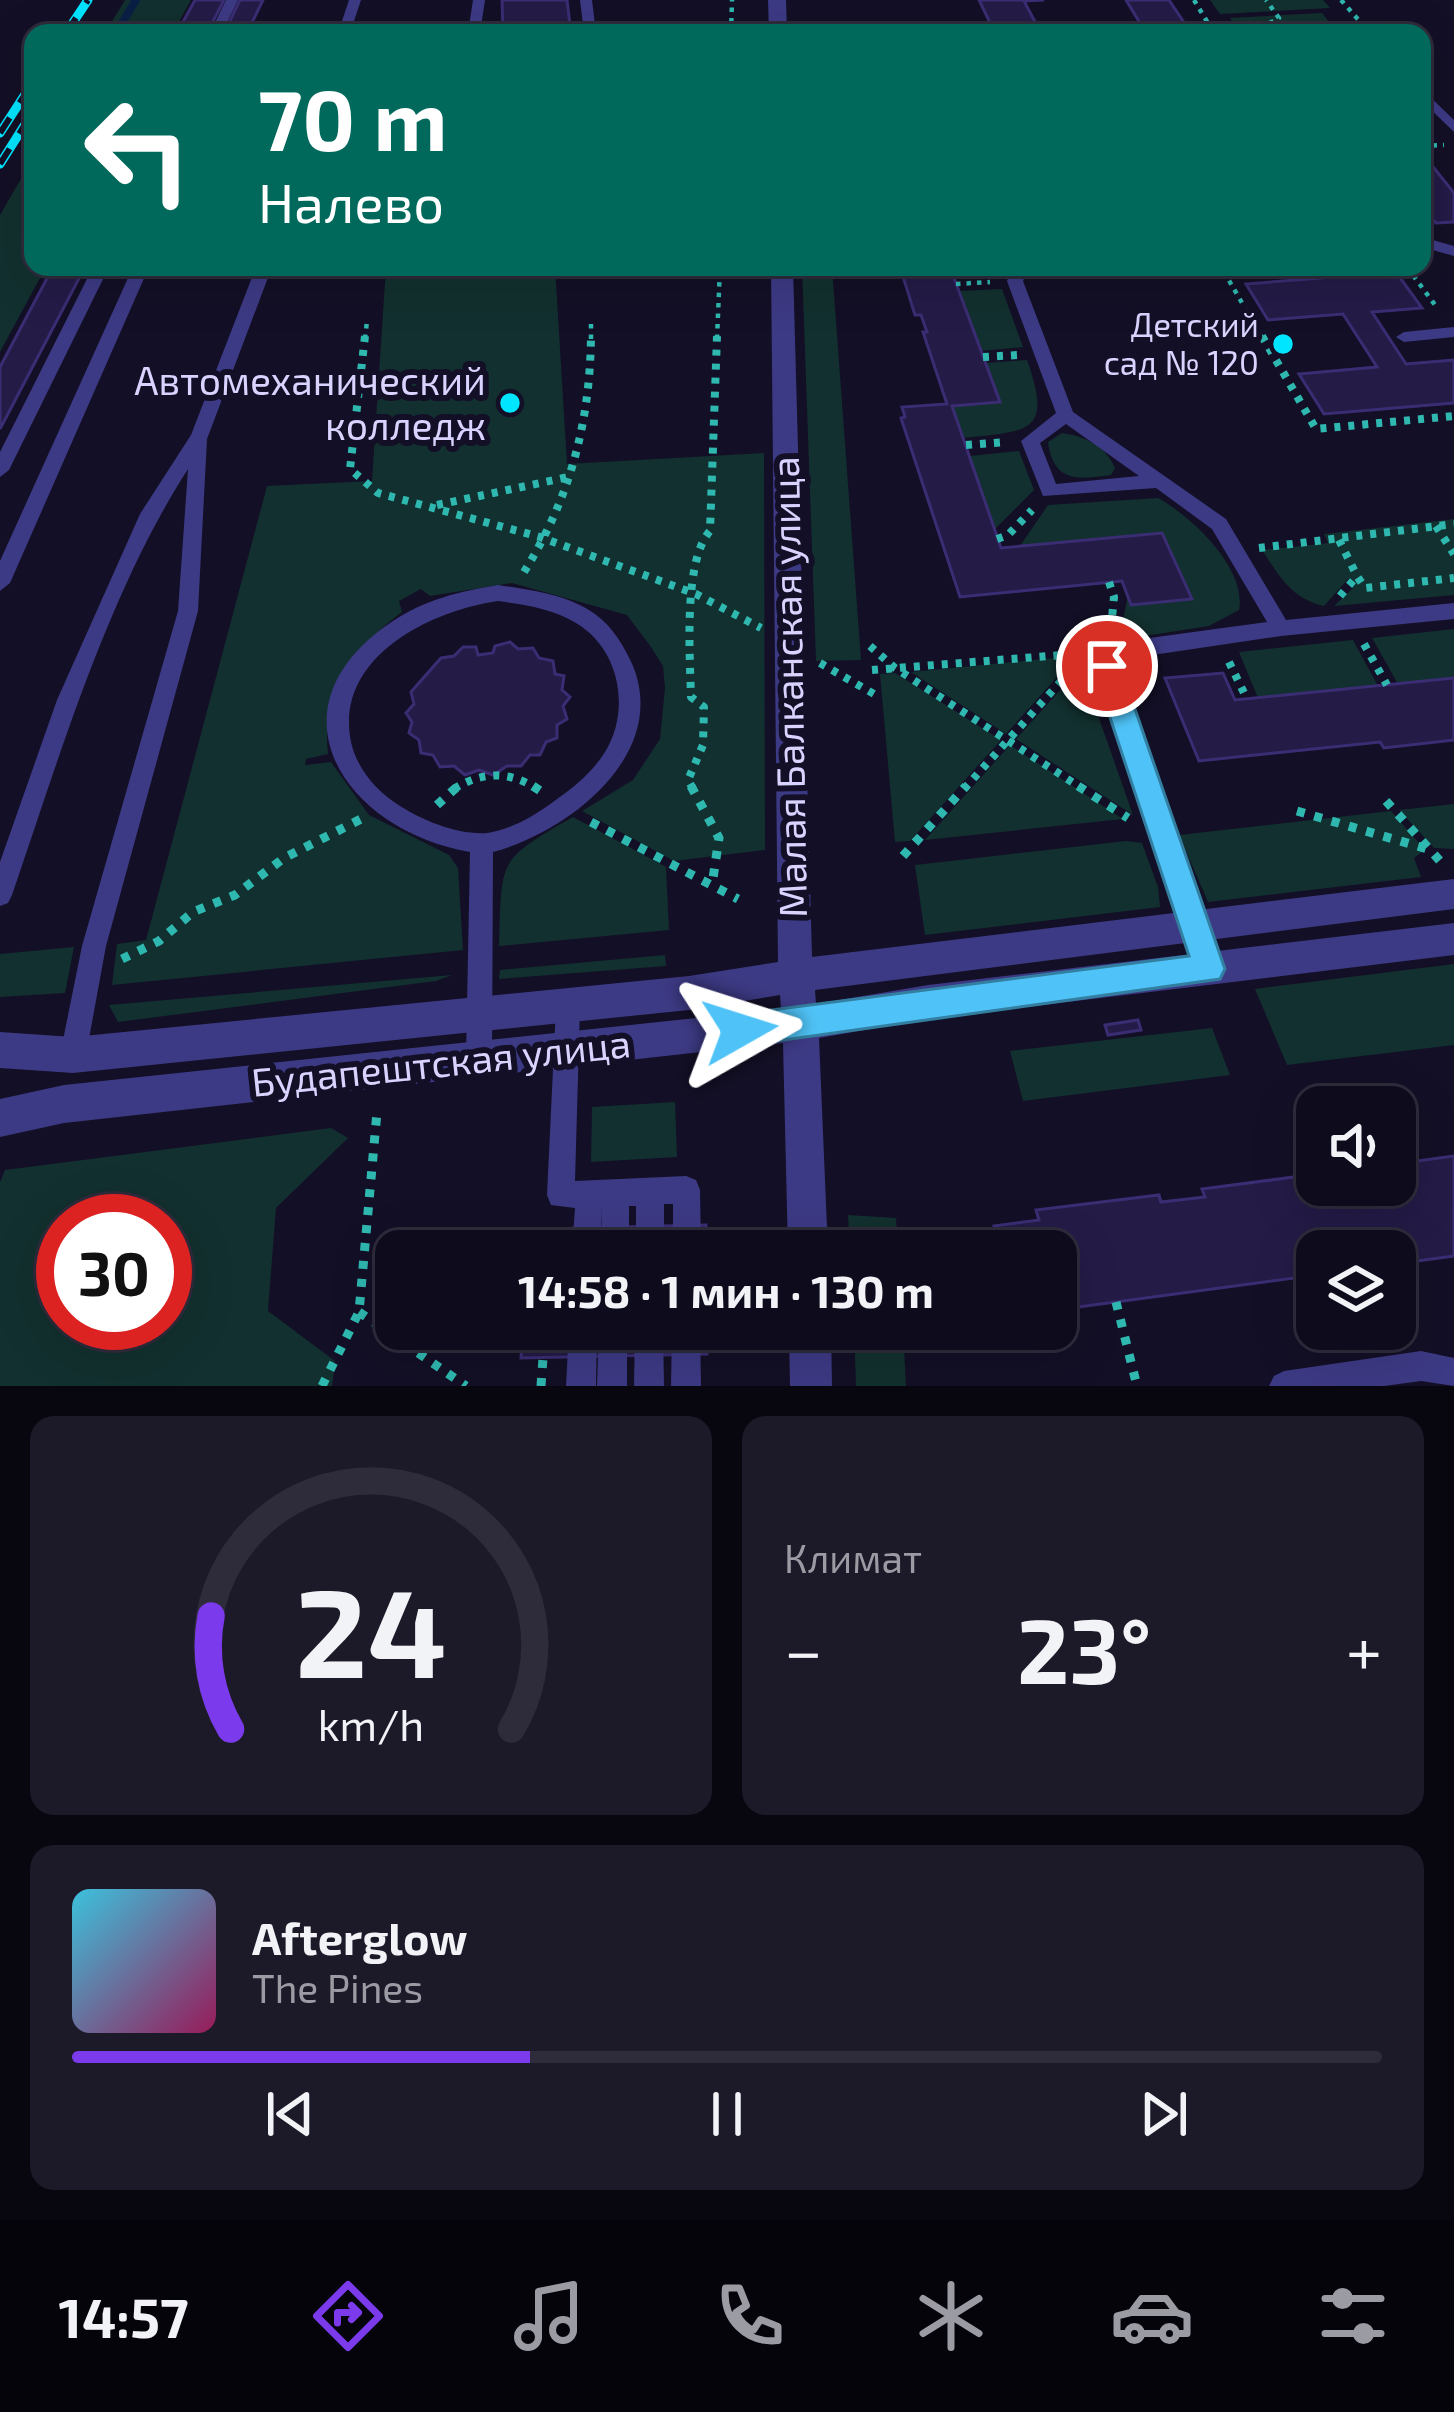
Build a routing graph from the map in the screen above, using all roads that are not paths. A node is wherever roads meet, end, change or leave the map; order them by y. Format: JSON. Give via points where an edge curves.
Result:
{"nodes":[{"id":1,"x":1431,"y":103,"type":"edge"},
{"id":2,"x":1454,"y":128,"type":"edge"},
{"id":3,"x":97,"y":276,"type":"edge"},
{"id":4,"x":137,"y":276,"type":"edge"},
{"id":5,"x":261,"y":276,"type":"edge"},
{"id":6,"x":782,"y":276,"type":"edge"},
{"id":7,"x":1019,"y":276,"type":"edge"},
{"id":8,"x":1454,"y":332,"type":"edge"},
{"id":9,"x":1403,"y":337,"type":"dead end"},
{"id":10,"x":1066,"y":415,"type":"junction"},
{"id":11,"x":200,"y":436,"type":"junction"},
{"id":12,"x":0,"y":470,"type":"edge"},
{"id":13,"x":1163,"y":481,"type":"junction"},
{"id":14,"x":0,"y":583,"type":"edge"},
{"id":15,"x":1454,"y":610,"type":"edge"},
{"id":16,"x":1281,"y":628,"type":"junction"},
{"id":17,"x":482,"y":844,"type":"junction"},
{"id":18,"x":0,"y":895,"type":"edge"},
{"id":19,"x":1454,"y":895,"type":"edge"},
{"id":20,"x":1192,"y":925,"type":"junction"},
{"id":21,"x":1454,"y":939,"type":"edge"},
{"id":22,"x":1209,"y":969,"type":"junction"},
{"id":23,"x":796,"y":978,"type":"junction"},
{"id":24,"x":568,"y":1007,"type":"junction"},
{"id":25,"x":480,"y":1013,"type":"junction"},
{"id":26,"x":800,"y":1024,"type":"junction"},
{"id":27,"x":0,"y":1050,"type":"edge"},
{"id":28,"x":566,"y":1050,"type":"junction"},
{"id":29,"x":73,"y":1055,"type":"junction"},
{"id":30,"x":479,"y":1059,"type":"junction"},
{"id":31,"x":0,"y":1118,"type":"edge"},
{"id":32,"x":650,"y":1191,"type":"junction"},
{"id":33,"x":602,"y":1193,"type":"junction"},
{"id":34,"x":592,"y":1230,"type":"edge"},
{"id":35,"x":610,"y":1230,"type":"edge"},
{"id":36,"x":650,"y":1230,"type":"edge"},
{"id":37,"x":687,"y":1230,"type":"edge"},
{"id":38,"x":807,"y":1230,"type":"edge"},
{"id":39,"x":582,"y":1350,"type":"edge"},
{"id":40,"x":613,"y":1350,"type":"edge"},
{"id":41,"x":649,"y":1350,"type":"edge"},
{"id":42,"x":686,"y":1350,"type":"edge"},
{"id":43,"x":810,"y":1350,"type":"edge"},
{"id":44,"x":1454,"y":1373,"type":"edge"},
{"id":45,"x":581,"y":1386,"type":"edge"},
{"id":46,"x":612,"y":1386,"type":"edge"},
{"id":47,"x":649,"y":1386,"type":"edge"},
{"id":48,"x":686,"y":1386,"type":"edge"},
{"id":49,"x":811,"y":1386,"type":"edge"},
{"id":50,"x":1284,"y":1386,"type":"edge"}],
"edges":[{"from":1,"to":2,"type":"lane"},
{"from":3,"to":12,"type":"lane"},
{"from":4,"to":14,"type":"lane"},
{"from":5,"to":11,"type":"lane"},
{"from":6,"to":23,"type":"street","name":"Малая Балканская улица"},
{"from":7,"to":10,"type":"lane"},
{"from":8,"to":9,"type":"lane"},
{"from":10,"to":13,"type":"lane"},
{"from":10,"to":13,"type":"lane","via":[[1030,441],[1050,491]]},
{"from":11,"to":18,"type":"lane","via":[[149,514],[68,700]]},
{"from":11,"to":29,"type":"lane","via":[[188,611]]},
{"from":13,"to":16,"type":"lane","via":[[1219,524]]},
{"from":15,"to":16,"type":"lane"},
{"from":16,"to":20,"type":"lane","via":[[1111,655],[1108,679]]},
{"from":17,"to":17,"type":"lane","via":[[381,809],[340,752],[339,717],[352,677],[376,646],[425,611],[529,594],[566,606],[598,629],[627,667],[631,712],[619,754],[589,793]]},
{"from":17,"to":25,"type":"lane"},
{"from":19,"to":20,"type":"street","name":"Будапештская улица"},
{"from":20,"to":22,"type":"lane"},
{"from":20,"to":23,"type":"street","name":"Будапештская улица"},
{"from":21,"to":22,"type":"street","name":"Будапештская улица"},
{"from":22,"to":26,"type":"street","name":"Будапештская улица"},
{"from":23,"to":24,"type":"street","name":"Будапештская улица"},
{"from":23,"to":26,"type":"street","name":"Малая Балканская улица"},
{"from":24,"to":25,"type":"street","name":"Будапештская улица"},
{"from":24,"to":28,"type":"lane"},
{"from":25,"to":29,"type":"street","name":"Будапештская улица"},
{"from":25,"to":30,"type":"lane"},
{"from":26,"to":28,"type":"street","name":"Будапештская улица"},
{"from":26,"to":38,"type":"street","name":"Малая Балканская улица"},
{"from":27,"to":29,"type":"street","name":"Будапештская улица"},
{"from":28,"to":30,"type":"street","name":"Будапештская улица"},
{"from":28,"to":33,"type":"lane","via":[[561,1195]]},
{"from":30,"to":31,"type":"street","name":"Будапештская улица","via":[[64,1104]]},
{"from":32,"to":33,"type":"lane"},
{"from":32,"to":36,"type":"lane"},
{"from":32,"to":37,"type":"lane","via":[[686,1190]]},
{"from":33,"to":34,"type":"lane"},
{"from":33,"to":35,"type":"lane"},
{"from":39,"to":45,"type":"lane"},
{"from":40,"to":46,"type":"lane"},
{"from":41,"to":47,"type":"lane"},
{"from":42,"to":48,"type":"lane"},
{"from":43,"to":49,"type":"street"},
{"from":44,"to":50,"type":"lane","via":[[1420,1366]]}]}
